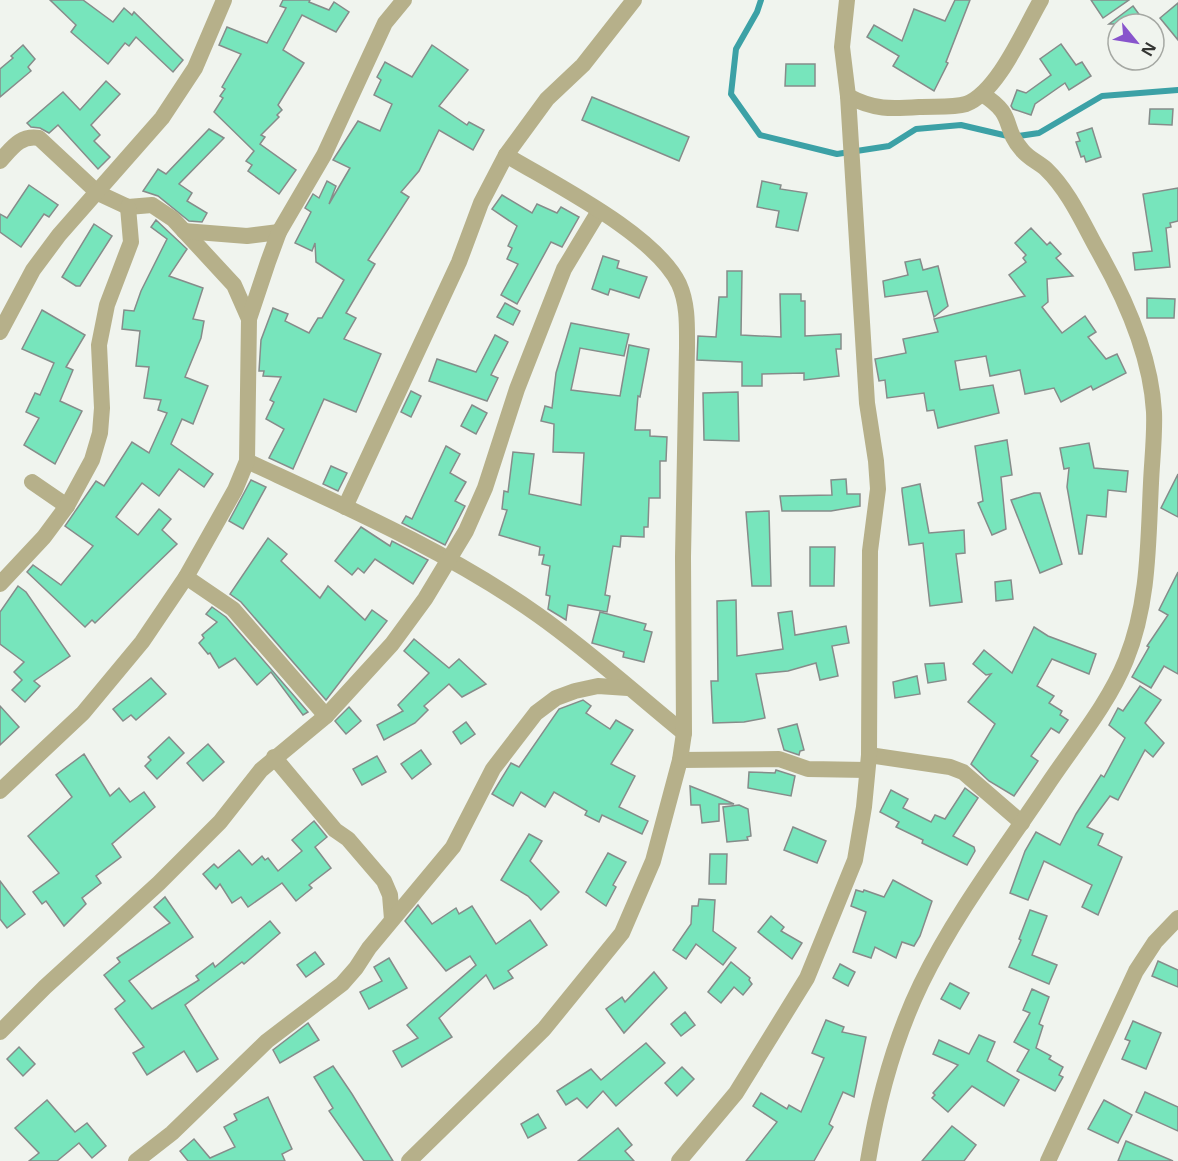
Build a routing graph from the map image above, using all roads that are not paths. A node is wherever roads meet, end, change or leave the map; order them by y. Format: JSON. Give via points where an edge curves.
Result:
{"nodes":[{"id":1,"x":224,"y":0,"type":"edge"},
{"id":2,"x":404,"y":0,"type":"edge"},
{"id":3,"x":634,"y":0,"type":"edge"},
{"id":4,"x":847,"y":0,"type":"edge"},
{"id":5,"x":1041,"y":0,"type":"edge"},
{"id":6,"x":982,"y":94,"type":"junction"},
{"id":7,"x":848,"y":96,"type":"junction"},
{"id":8,"x":506,"y":155,"type":"junction"},
{"id":9,"x":0,"y":161,"type":"edge"},
{"id":10,"x":98,"y":193,"type":"junction"},
{"id":11,"x":128,"y":207,"type":"junction"},
{"id":12,"x":599,"y":211,"type":"junction"},
{"id":13,"x":184,"y":231,"type":"junction"},
{"id":14,"x":279,"y":232,"type":"junction"},
{"id":15,"x":249,"y":319,"type":"junction"},
{"id":16,"x":0,"y":332,"type":"edge"},
{"id":17,"x":247,"y":461,"type":"junction"},
{"id":18,"x":32,"y":482,"type":"dead end"},
{"id":19,"x":67,"y":506,"type":"junction"},
{"id":20,"x":345,"y":507,"type":"junction"},
{"id":21,"x":449,"y":561,"type":"junction"},
{"id":22,"x":186,"y":577,"type":"junction"},
{"id":23,"x":0,"y":584,"type":"edge"},
{"id":24,"x":628,"y":687,"type":"junction"},
{"id":25,"x":326,"y":716,"type":"junction"},
{"id":26,"x":684,"y":733,"type":"junction"},
{"id":27,"x":274,"y":757,"type":"junction"},
{"id":28,"x":680,"y":760,"type":"junction"},
{"id":29,"x":868,"y":763,"type":"junction"},
{"id":30,"x":0,"y":791,"type":"edge"},
{"id":31,"x":1022,"y":823,"type":"junction"},
{"id":32,"x":1178,"y":918,"type":"edge"},
{"id":33,"x":392,"y":919,"type":"junction"},
{"id":34,"x":0,"y":1032,"type":"edge"},
{"id":35,"x":136,"y":1161,"type":"edge"},
{"id":36,"x":409,"y":1161,"type":"edge"},
{"id":37,"x":679,"y":1161,"type":"edge"},
{"id":38,"x":868,"y":1161,"type":"edge"},
{"id":39,"x":1048,"y":1161,"type":"edge"}],
"edges":[{"from":1,"to":10,"type":"street","via":[[195,68],[162,118]]},
{"from":2,"to":14,"type":"street","via":[[385,23],[324,155]]},
{"from":3,"to":8,"type":"street","via":[[583,65],[547,99]]},
{"from":4,"to":7,"type":"street","via":[[842,47]]},
{"from":5,"to":6,"type":"street","via":[[994,81]]},
{"from":6,"to":7,"type":"street","via":[[965,104],[892,109],[868,107]]},
{"from":6,"to":31,"type":"street","via":[[1000,106],[1023,152],[1045,168],[1064,190],[1115,280],[1150,376],[1154,412],[1146,589],[1137,628],[1125,663],[1104,699]]},
{"from":7,"to":29,"type":"street","via":[[867,403],[878,489],[870,551]]},
{"from":8,"to":12,"type":"street"},
{"from":8,"to":20,"type":"street"},
{"from":9,"to":10,"type":"street","via":[[16,143],[28,137],[39,138]]},
{"from":10,"to":11,"type":"street"},
{"from":10,"to":16,"type":"street","via":[[33,270]]},
{"from":11,"to":13,"type":"street","via":[[152,205]]},
{"from":11,"to":19,"type":"street","via":[[131,242],[107,305],[99,345],[100,433],[88,471]]},
{"from":12,"to":21,"type":"street","via":[[564,269],[517,389],[485,488]]},
{"from":12,"to":26,"type":"street","via":[[664,261],[679,285],[687,313]]},
{"from":13,"to":14,"type":"street","via":[[248,236]]},
{"from":13,"to":15,"type":"street","via":[[234,285]]},
{"from":14,"to":15,"type":"street"},
{"from":15,"to":17,"type":"street"},
{"from":17,"to":20,"type":"street"},
{"from":17,"to":22,"type":"street"},
{"from":18,"to":19,"type":"street"},
{"from":19,"to":23,"type":"street"},
{"from":20,"to":21,"type":"street"},
{"from":21,"to":24,"type":"street","via":[[537,615]]},
{"from":21,"to":25,"type":"street","via":[[392,644]]},
{"from":22,"to":25,"type":"street","via":[[233,609]]},
{"from":22,"to":30,"type":"street","via":[[142,642],[83,713]]},
{"from":24,"to":26,"type":"street"},
{"from":24,"to":33,"type":"street","via":[[598,686],[575,691],[556,698],[536,713],[493,769],[453,847]]},
{"from":25,"to":27,"type":"street"},
{"from":26,"to":28,"type":"street"},
{"from":27,"to":33,"type":"street","via":[[334,830],[348,839],[384,880]]},
{"from":27,"to":34,"type":"street","via":[[220,822],[159,884]]},
{"from":28,"to":29,"type":"street","via":[[779,759],[808,769]]},
{"from":28,"to":36,"type":"street","via":[[653,861],[622,933],[544,1029]]},
{"from":29,"to":31,"type":"street","via":[[950,767],[963,772]]},
{"from":29,"to":37,"type":"street","via":[[855,860],[807,978],[736,1093]]},
{"from":31,"to":38,"type":"street","via":[[922,982],[903,1026],[877,1110]]},
{"from":32,"to":39,"type":"street","via":[[1155,942],[1136,971]]},
{"from":33,"to":35,"type":"street","via":[[342,984],[267,1041],[172,1133]]}]}
